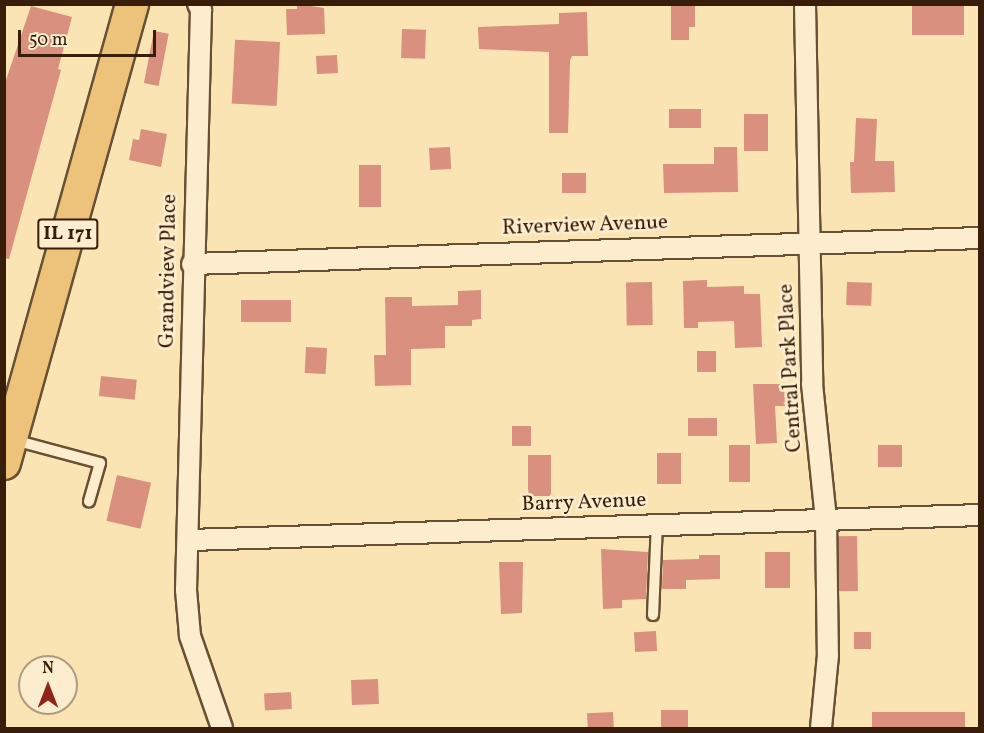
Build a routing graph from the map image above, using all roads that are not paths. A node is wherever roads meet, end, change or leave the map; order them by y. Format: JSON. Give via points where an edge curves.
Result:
{"nodes":[{"id":1,"x":132,"y":4,"type":"edge"},
{"id":2,"x":198,"y":4,"type":"edge"},
{"id":3,"x":805,"y":4,"type":"edge"},
{"id":4,"x":980,"y":238,"type":"edge"},
{"id":5,"x":809,"y":243,"type":"junction"},
{"id":6,"x":192,"y":264,"type":"junction"},
{"id":7,"x":8,"y":451,"type":"edge"},
{"id":8,"x":89,"y":501,"type":"dead end"},
{"id":9,"x":980,"y":515,"type":"edge"},
{"id":10,"x":826,"y":519,"type":"junction"},
{"id":11,"x":657,"y":525,"type":"junction"},
{"id":12,"x":190,"y":540,"type":"junction"},
{"id":13,"x":653,"y":615,"type":"dead end"},
{"id":14,"x":222,"y":729,"type":"edge"},
{"id":15,"x":821,"y":729,"type":"edge"}],
"edges":[{"from":1,"to":7,"type":"main road","number":"IL 171"},
{"from":2,"to":6,"type":"street","name":"Grandview Place","via":[[201,10]]},
{"from":3,"to":5,"type":"street","name":"Central Park Place"},
{"from":4,"to":5,"type":"street","name":"Riverview Avenue"},
{"from":5,"to":6,"type":"street","name":"Riverview Avenue"},
{"from":5,"to":10,"type":"street","name":"Central Park Place","via":[[812,384]]},
{"from":6,"to":12,"type":"street","name":"Grandview Place"},
{"from":7,"to":8,"type":"lane","via":[[100,463]]},
{"from":9,"to":10,"type":"street","name":"Barry Avenue"},
{"from":10,"to":11,"type":"street","name":"Barry Avenue"},
{"from":10,"to":15,"type":"street","name":"Central Park Place","via":[[828,655]]},
{"from":11,"to":12,"type":"street","name":"Barry Avenue"},
{"from":11,"to":13,"type":"lane"},
{"from":12,"to":14,"type":"street","name":"Grandview Place","via":[[186,590],[190,636]]}]}
